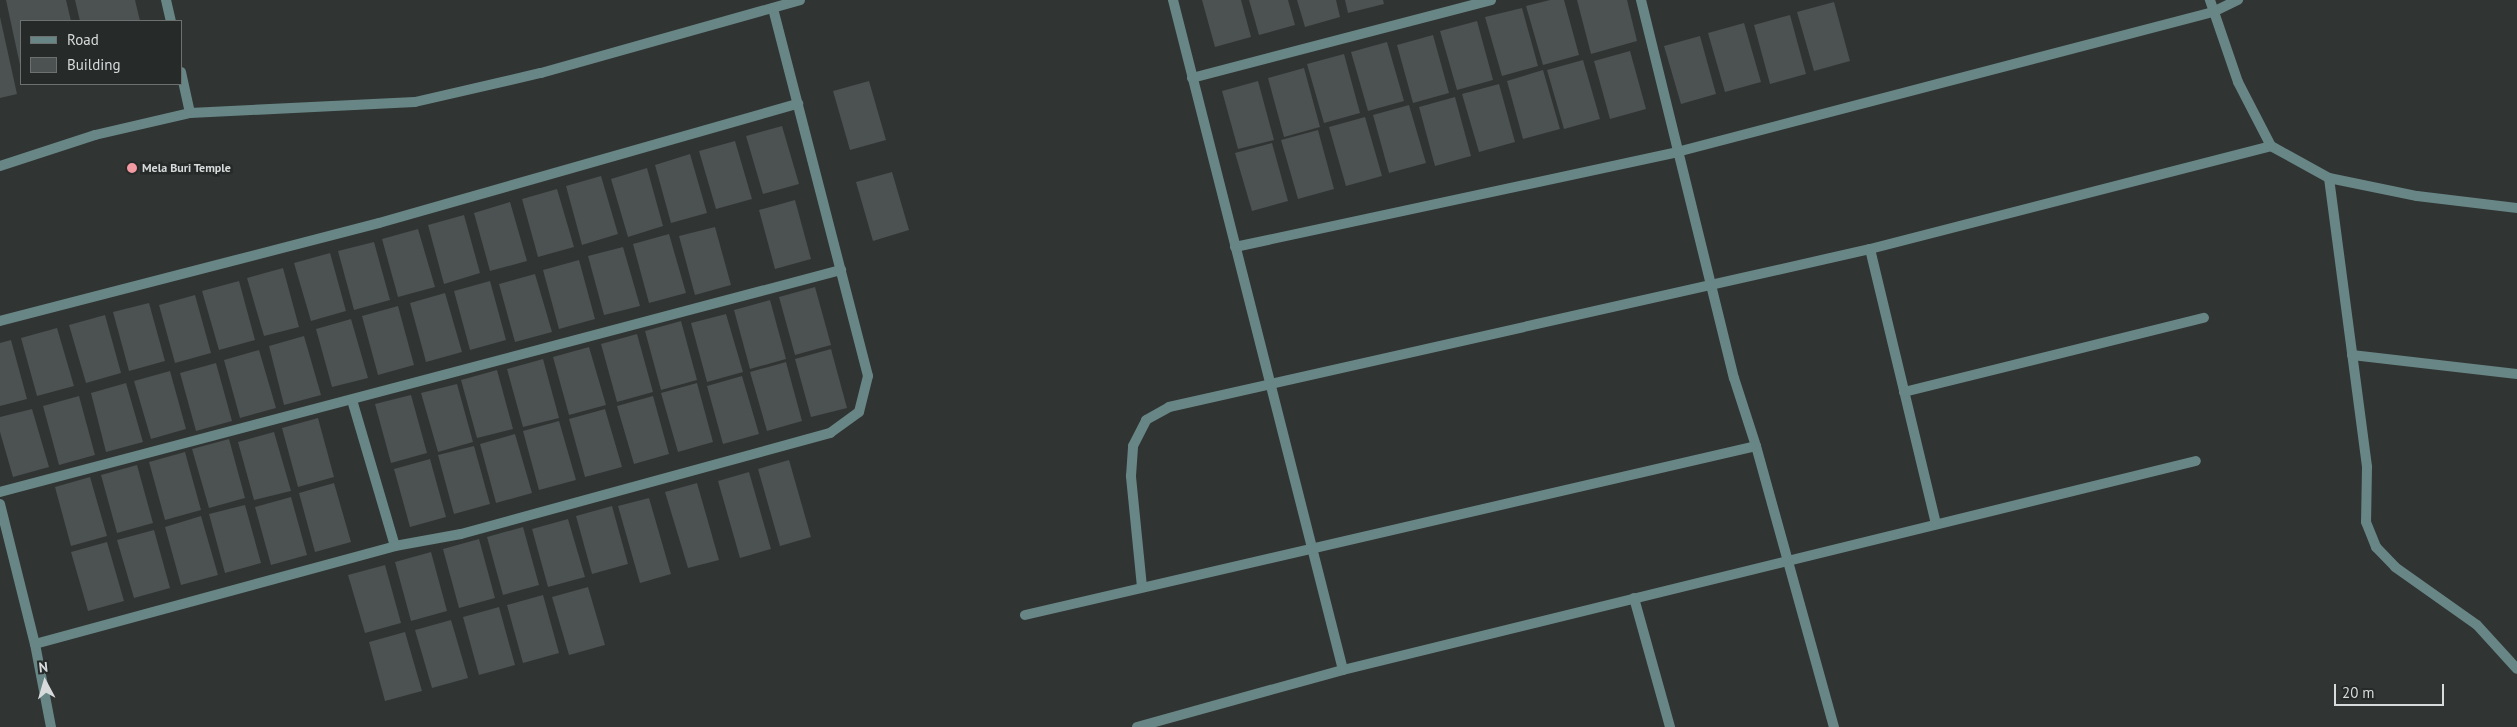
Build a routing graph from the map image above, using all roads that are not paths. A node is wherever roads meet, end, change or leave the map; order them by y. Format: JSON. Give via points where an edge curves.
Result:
{"nodes":[{"id":1,"x":166,"y":0,"type":"edge"},
{"id":2,"x":800,"y":0,"type":"edge"},
{"id":3,"x":1173,"y":0,"type":"edge"},
{"id":4,"x":1492,"y":0,"type":"edge"},
{"id":5,"x":1641,"y":0,"type":"edge"},
{"id":6,"x":2210,"y":0,"type":"edge"},
{"id":7,"x":2238,"y":0,"type":"edge"},
{"id":8,"x":773,"y":8,"type":"junction"},
{"id":9,"x":2213,"y":12,"type":"junction"},
{"id":10,"x":171,"y":20,"type":"edge"},
{"id":11,"x":182,"y":77,"type":"edge"},
{"id":12,"x":1192,"y":78,"type":"junction"},
{"id":13,"x":798,"y":104,"type":"junction"},
{"id":14,"x":190,"y":113,"type":"junction"},
{"id":15,"x":2271,"y":146,"type":"junction"},
{"id":16,"x":1677,"y":152,"type":"junction"},
{"id":17,"x":0,"y":166,"type":"edge"},
{"id":18,"x":2328,"y":178,"type":"junction"},
{"id":19,"x":2517,"y":208,"type":"edge"},
{"id":20,"x":1235,"y":247,"type":"junction"},
{"id":21,"x":1870,"y":249,"type":"junction"},
{"id":22,"x":841,"y":270,"type":"junction"},
{"id":23,"x":1710,"y":286,"type":"junction"},
{"id":24,"x":2204,"y":318,"type":"dead end"},
{"id":25,"x":0,"y":321,"type":"edge"},
{"id":26,"x":2352,"y":355,"type":"junction"},
{"id":27,"x":2517,"y":374,"type":"edge"},
{"id":28,"x":1269,"y":386,"type":"junction"},
{"id":29,"x":1904,"y":392,"type":"junction"},
{"id":30,"x":352,"y":400,"type":"junction"},
{"id":31,"x":1756,"y":446,"type":"junction"},
{"id":32,"x":2196,"y":461,"type":"dead end"},
{"id":33,"x":0,"y":492,"type":"edge"},
{"id":34,"x":0,"y":504,"type":"edge"},
{"id":35,"x":1936,"y":523,"type":"junction"},
{"id":36,"x":395,"y":546,"type":"junction"},
{"id":37,"x":1312,"y":548,"type":"junction"},
{"id":38,"x":1786,"y":559,"type":"junction"},
{"id":39,"x":1142,"y":587,"type":"junction"},
{"id":40,"x":1634,"y":598,"type":"junction"},
{"id":41,"x":1026,"y":615,"type":"dead end"},
{"id":42,"x":35,"y":644,"type":"junction"},
{"id":43,"x":2517,"y":669,"type":"edge"},
{"id":44,"x":1343,"y":670,"type":"junction"},
{"id":45,"x":51,"y":727,"type":"edge"},
{"id":46,"x":1137,"y":727,"type":"edge"},
{"id":47,"x":1670,"y":727,"type":"edge"},
{"id":48,"x":1834,"y":727,"type":"edge"}],
"edges":[{"from":1,"to":10,"type":"street"},
{"from":2,"to":8,"type":"street"},
{"from":3,"to":12,"type":"street"},
{"from":4,"to":12,"type":"street"},
{"from":5,"to":16,"type":"street"},
{"from":6,"to":9,"type":"street"},
{"from":7,"to":9,"type":"street"},
{"from":8,"to":13,"type":"street"},
{"from":8,"to":14,"type":"street","via":[[541,73],[415,102]]},
{"from":9,"to":15,"type":"street","via":[[2238,82]]},
{"from":9,"to":16,"type":"street"},
{"from":11,"to":14,"type":"street"},
{"from":12,"to":20,"type":"street"},
{"from":13,"to":22,"type":"street"},
{"from":13,"to":25,"type":"street","via":[[379,223]]},
{"from":14,"to":17,"type":"street","via":[[94,135]]},
{"from":15,"to":18,"type":"street"},
{"from":15,"to":21,"type":"street"},
{"from":16,"to":20,"type":"street"},
{"from":16,"to":23,"type":"street"},
{"from":18,"to":19,"type":"street","via":[[2417,196]]},
{"from":18,"to":26,"type":"street"},
{"from":20,"to":28,"type":"street"},
{"from":21,"to":23,"type":"street"},
{"from":21,"to":29,"type":"street"},
{"from":22,"to":30,"type":"street"},
{"from":22,"to":36,"type":"street","via":[[868,376],[859,412],[830,433],[461,534]]},
{"from":23,"to":28,"type":"street"},
{"from":23,"to":31,"type":"street"},
{"from":24,"to":29,"type":"street"},
{"from":26,"to":27,"type":"street"},
{"from":26,"to":43,"type":"street","via":[[2367,467],[2366,522],[2376,547],[2395,567],[2476,626]]},
{"from":28,"to":37,"type":"street"},
{"from":28,"to":39,"type":"street","via":[[1169,407],[1146,420],[1133,446],[1131,476]]},
{"from":29,"to":35,"type":"street"},
{"from":30,"to":33,"type":"street"},
{"from":30,"to":36,"type":"street"},
{"from":31,"to":37,"type":"street"},
{"from":31,"to":38,"type":"street"},
{"from":32,"to":35,"type":"street"},
{"from":34,"to":42,"type":"street"},
{"from":35,"to":38,"type":"street"},
{"from":36,"to":42,"type":"street"},
{"from":37,"to":39,"type":"street"},
{"from":37,"to":44,"type":"street"},
{"from":38,"to":40,"type":"street"},
{"from":38,"to":48,"type":"street"},
{"from":39,"to":41,"type":"street"},
{"from":40,"to":44,"type":"street"},
{"from":40,"to":47,"type":"street"},
{"from":42,"to":45,"type":"street"},
{"from":44,"to":46,"type":"street"}]}
